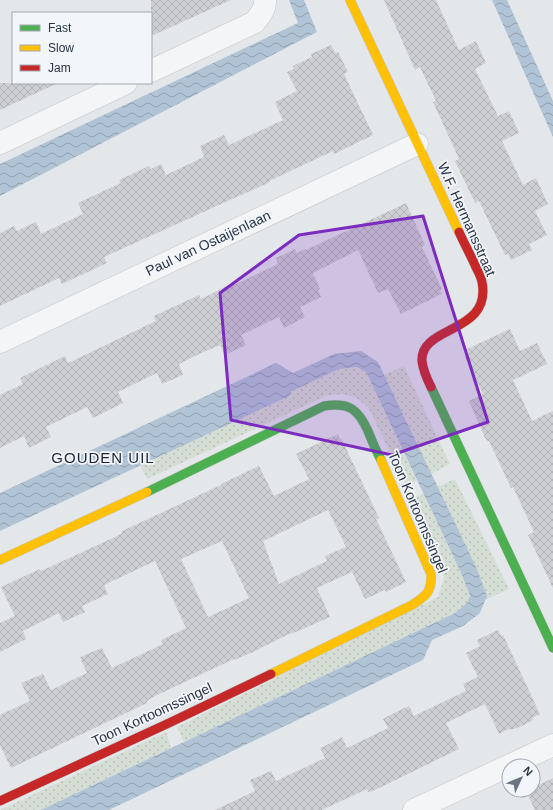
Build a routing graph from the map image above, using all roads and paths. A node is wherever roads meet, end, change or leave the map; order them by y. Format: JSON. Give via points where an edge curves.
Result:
{"nodes":[{"id":1,"x":265,"y":0,"type":"edge"},
{"id":2,"x":350,"y":0,"type":"edge"},
{"id":3,"x":152,"y":71,"type":"edge"},
{"id":4,"x":124,"y":84,"type":"edge"},
{"id":5,"x":0,"y":143,"type":"edge"},
{"id":6,"x":417,"y":144,"type":"junction"},
{"id":7,"x":0,"y":342,"type":"edge"},
{"id":8,"x":0,"y":560,"type":"edge"},
{"id":9,"x":553,"y":648,"type":"edge"},
{"id":10,"x":553,"y":745,"type":"edge"},
{"id":11,"x":0,"y":801,"type":"edge"},
{"id":12,"x":414,"y":810,"type":"edge"}],
"edges":[{"from":1,"to":3,"type":"street","via":[[262,13],[254,22]]},
{"from":2,"to":6,"type":"street","name":"W.F. Hermansstraat"},
{"from":4,"to":5,"type":"street"},
{"from":6,"to":7,"type":"street","name":"Paul van Ostaijenlaan"},
{"from":6,"to":9,"type":"street","name":"W.F. Hermansstraat","via":[[482,280],[483,291],[480,306],[469,321],[440,335],[427,346],[422,359],[430,386]]},
{"from":8,"to":11,"type":"street","name":"Toon Kortoomssingel","via":[[324,406],[336,404],[355,410],[362,418],[431,574],[432,585],[428,593],[412,605],[169,723]]},
{"from":10,"to":12,"type":"street"}]}
